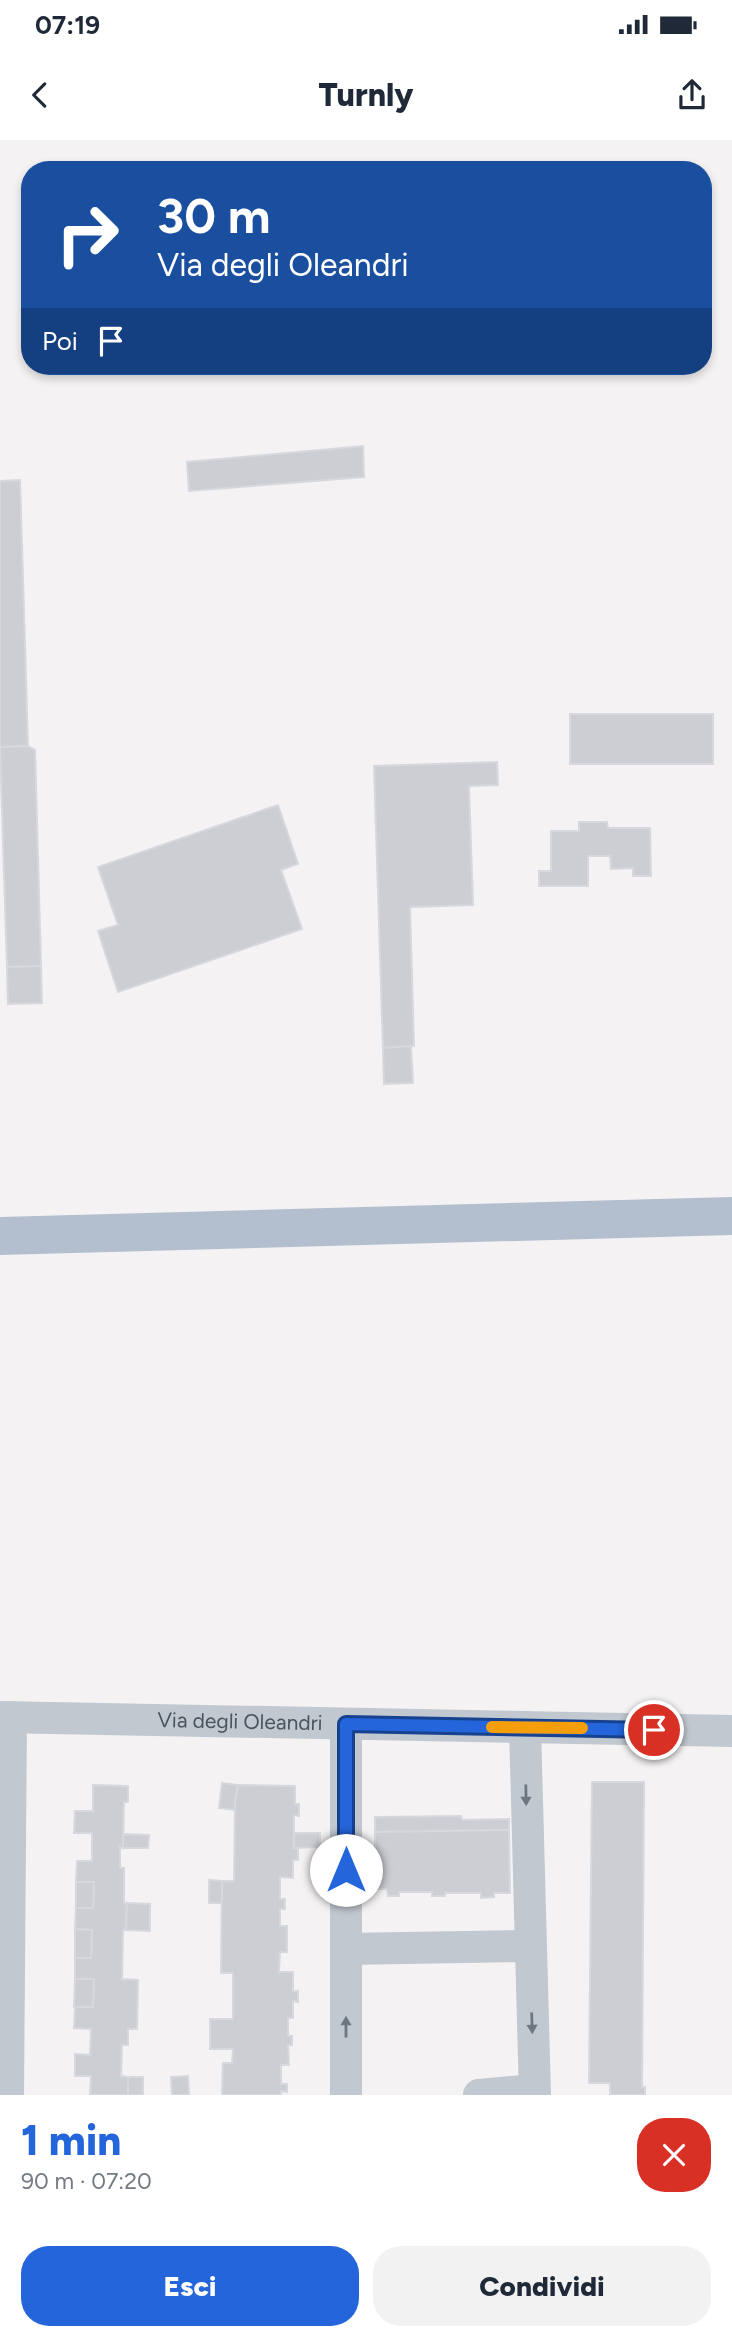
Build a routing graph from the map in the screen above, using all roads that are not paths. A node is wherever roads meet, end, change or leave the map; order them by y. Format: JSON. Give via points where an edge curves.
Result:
{"nodes":[{"id":1,"x":732,"y":1216,"type":"edge"},
{"id":2,"x":0,"y":1236,"type":"edge"},
{"id":3,"x":6,"y":1717,"type":"edge"},
{"id":4,"x":346,"y":1724,"type":"junction"},
{"id":5,"x":525,"y":1727,"type":"junction"},
{"id":6,"x":732,"y":1731,"type":"edge"},
{"id":7,"x":530,"y":1946,"type":"junction"},
{"id":8,"x":346,"y":1949,"type":"junction"},
{"id":9,"x":5,"y":1950,"type":"edge"},
{"id":10,"x":535,"y":2092,"type":"edge"},
{"id":11,"x":8,"y":2095,"type":"edge"},
{"id":12,"x":346,"y":2095,"type":"edge"},
{"id":13,"x":479,"y":2095,"type":"edge"}],
"edges":[{"from":1,"to":2,"type":"main road"},
{"from":3,"to":4,"type":"street","name":"Via degli Oleandri"},
{"from":3,"to":9,"type":"street"},
{"from":4,"to":5,"type":"street","name":"Via degli Oleandri"},
{"from":4,"to":8,"type":"street"},
{"from":5,"to":6,"type":"street","name":"Via degli Oleandri"},
{"from":5,"to":7,"type":"street","one_way":true},
{"from":7,"to":8,"type":"street"},
{"from":7,"to":10,"type":"street","one_way":true},
{"from":12,"to":8,"type":"street","one_way":true},
{"from":9,"to":11,"type":"street"},
{"from":10,"to":13,"type":"street"}]}
